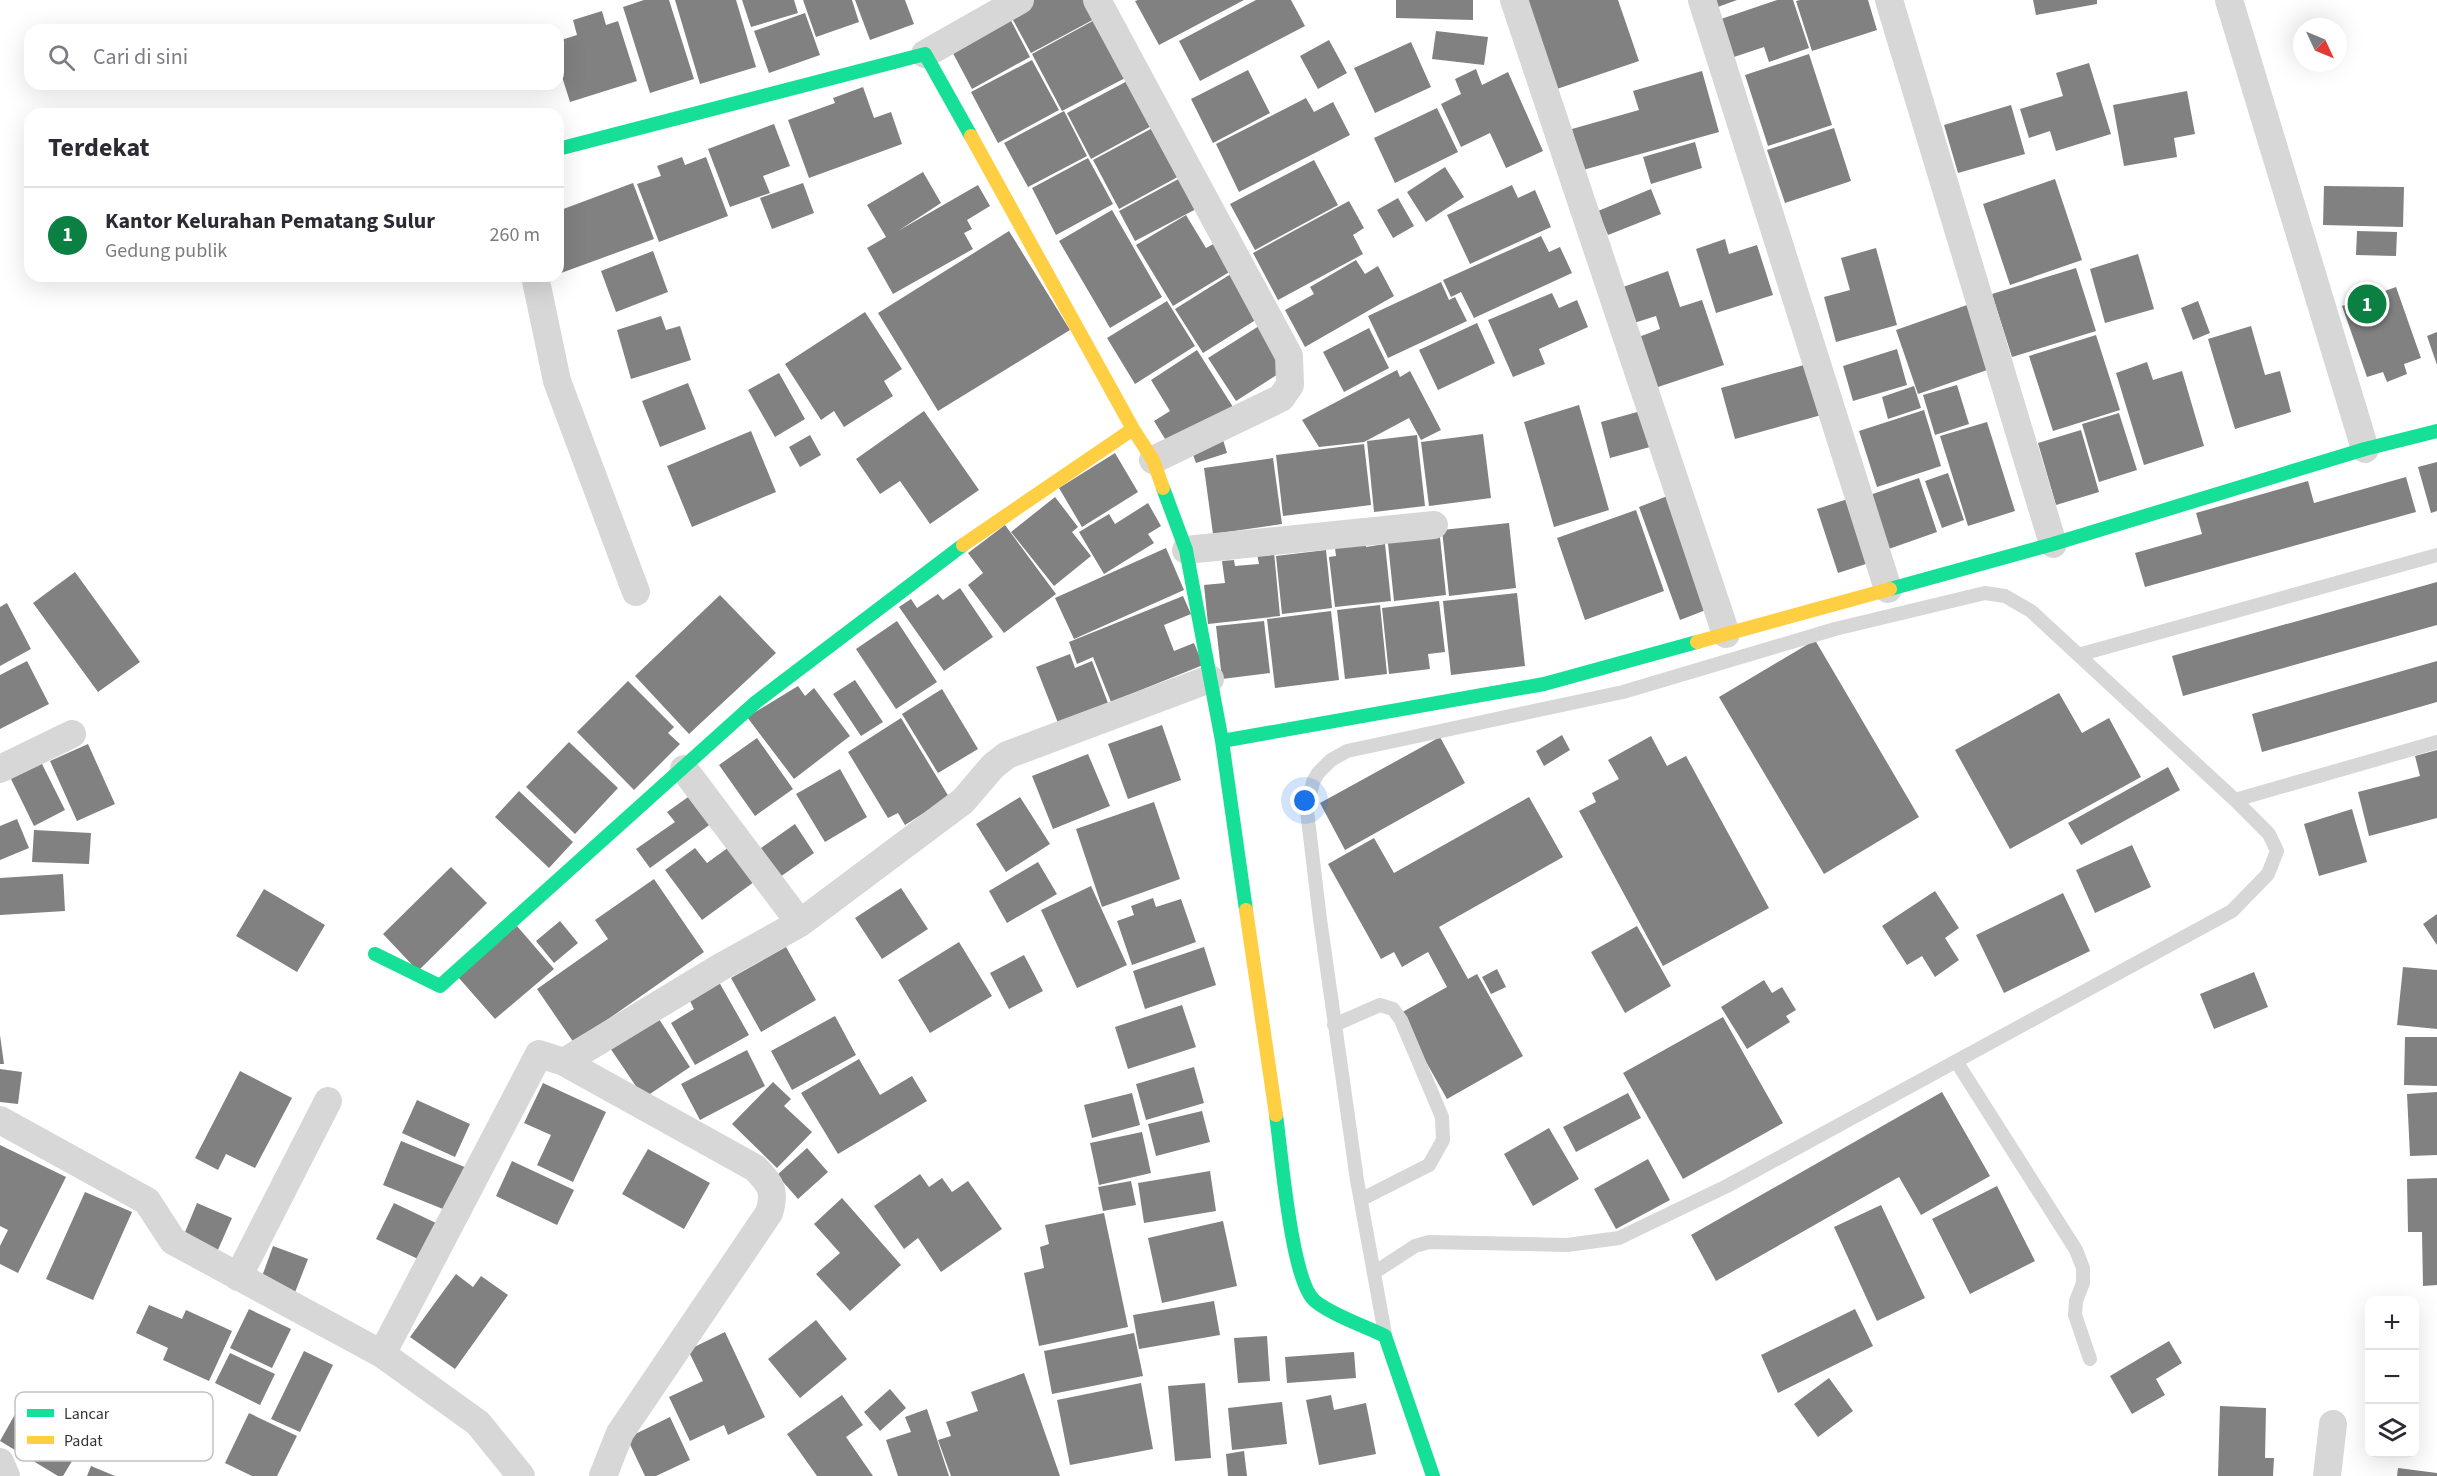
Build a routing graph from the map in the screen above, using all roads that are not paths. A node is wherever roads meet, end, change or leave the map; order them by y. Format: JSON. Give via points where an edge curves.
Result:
{"nodes":[{"id":1,"x":1020,"y":0,"type":"edge"},
{"id":2,"x":1097,"y":0,"type":"edge"},
{"id":3,"x":1514,"y":0,"type":"edge"},
{"id":4,"x":1702,"y":0,"type":"edge"},
{"id":5,"x":1889,"y":0,"type":"edge"},
{"id":6,"x":2229,"y":0,"type":"edge"},
{"id":7,"x":925,"y":54,"type":"junction"},
{"id":8,"x":564,"y":147,"type":"edge"},
{"id":9,"x":536,"y":282,"type":"edge"},
{"id":10,"x":1133,"y":429,"type":"junction"},
{"id":11,"x":2437,"y":431,"type":"edge"},
{"id":12,"x":2365,"y":449,"type":"junction"},
{"id":13,"x":1153,"y":460,"type":"junction"},
{"id":14,"x":1434,"y":525,"type":"dead end"},
{"id":15,"x":2054,"y":544,"type":"junction"},
{"id":16,"x":1186,"y":549,"type":"junction"},
{"id":17,"x":2437,"y":555,"type":"edge"},
{"id":18,"x":1888,"y":589,"type":"junction"},
{"id":19,"x":636,"y":592,"type":"dead end"},
{"id":20,"x":1726,"y":634,"type":"junction"},
{"id":21,"x":2078,"y":655,"type":"junction"},
{"id":22,"x":1210,"y":679,"type":"junction"},
{"id":23,"x":72,"y":734,"type":"dead end"},
{"id":24,"x":1222,"y":741,"type":"junction"},
{"id":25,"x":2437,"y":742,"type":"edge"},
{"id":26,"x":0,"y":769,"type":"edge"},
{"id":27,"x":684,"y":769,"type":"junction"},
{"id":28,"x":2235,"y":800,"type":"junction"},
{"id":29,"x":800,"y":923,"type":"junction"},
{"id":30,"x":375,"y":954,"type":"dead end"},
{"id":31,"x":1334,"y":1024,"type":"junction"},
{"id":32,"x":1956,"y":1061,"type":"junction"},
{"id":33,"x":564,"y":1062,"type":"junction"},
{"id":34,"x":327,"y":1101,"type":"dead end"},
{"id":35,"x":0,"y":1120,"type":"edge"},
{"id":36,"x":1362,"y":1199,"type":"junction"},
{"id":37,"x":1375,"y":1272,"type":"junction"},
{"id":38,"x":238,"y":1276,"type":"junction"},
{"id":39,"x":1385,"y":1336,"type":"junction"},
{"id":40,"x":382,"y":1354,"type":"junction"},
{"id":41,"x":2090,"y":1359,"type":"dead end"},
{"id":42,"x":2333,"y":1425,"type":"dead end"},
{"id":43,"x":0,"y":1461,"type":"edge"},
{"id":44,"x":6,"y":1476,"type":"edge"},
{"id":45,"x":521,"y":1476,"type":"edge"},
{"id":46,"x":603,"y":1476,"type":"edge"},
{"id":47,"x":1433,"y":1476,"type":"edge"},
{"id":48,"x":2327,"y":1476,"type":"edge"}],
"edges":[{"from":1,"to":7,"type":"street"},
{"from":2,"to":13,"type":"street","via":[[1289,356],[1290,385],[1281,398]]},
{"from":3,"to":20,"type":"street"},
{"from":4,"to":18,"type":"street"},
{"from":5,"to":15,"type":"street"},
{"from":6,"to":12,"type":"street"},
{"from":7,"to":8,"type":"street"},
{"from":7,"to":10,"type":"street"},
{"from":9,"to":19,"type":"street","via":[[557,381]]},
{"from":10,"to":13,"type":"street"},
{"from":10,"to":27,"type":"street","via":[[924,572],[756,702]]},
{"from":11,"to":12,"type":"street"},
{"from":12,"to":15,"type":"street"},
{"from":13,"to":16,"type":"street"},
{"from":14,"to":16,"type":"street"},
{"from":15,"to":18,"type":"street"},
{"from":16,"to":22,"type":"street"},
{"from":17,"to":21,"type":"lane"},
{"from":18,"to":20,"type":"street"},
{"from":20,"to":24,"type":"street","via":[[1545,684]]},
{"from":21,"to":28,"type":"lane"},
{"from":21,"to":31,"type":"lane","via":[[2023,606],[2005,596],[1985,593],[1835,629],[1623,692],[1347,751],[1318,773],[1307,811]]},
{"from":22,"to":24,"type":"street"},
{"from":22,"to":29,"type":"street","via":[[1007,755],[963,801]]},
{"from":23,"to":26,"type":"street"},
{"from":24,"to":39,"type":"street","via":[[1302,1279],[1314,1301]]},
{"from":25,"to":28,"type":"lane"},
{"from":27,"to":29,"type":"street"},
{"from":27,"to":30,"type":"street","via":[[440,986]]},
{"from":28,"to":32,"type":"lane","via":[[2269,834],[2277,851],[2268,874],[2242,903]]},
{"from":29,"to":33,"type":"street"},
{"from":31,"to":36,"type":"lane"},
{"from":31,"to":36,"type":"lane","via":[[1380,1005],[1393,1009],[1442,1117],[1443,1140],[1429,1165]]},
{"from":32,"to":37,"type":"lane","via":[[1727,1186],[1619,1238],[1567,1245],[1429,1242],[1415,1246]]},
{"from":32,"to":41,"type":"lane","via":[[2076,1250],[2083,1268],[2083,1283],[2075,1315]]},
{"from":33,"to":40,"type":"street","via":[[539,1054]]},
{"from":33,"to":46,"type":"street","via":[[755,1168],[768,1181],[774,1197],[769,1213],[620,1434]]},
{"from":34,"to":38,"type":"street"},
{"from":35,"to":38,"type":"street","via":[[147,1200],[173,1241]]},
{"from":36,"to":37,"type":"lane"},
{"from":37,"to":39,"type":"lane"},
{"from":38,"to":40,"type":"street"},
{"from":39,"to":47,"type":"street"},
{"from":40,"to":45,"type":"street","via":[[478,1423]]},
{"from":42,"to":48,"type":"street"},
{"from":43,"to":44,"type":"street"}]}
